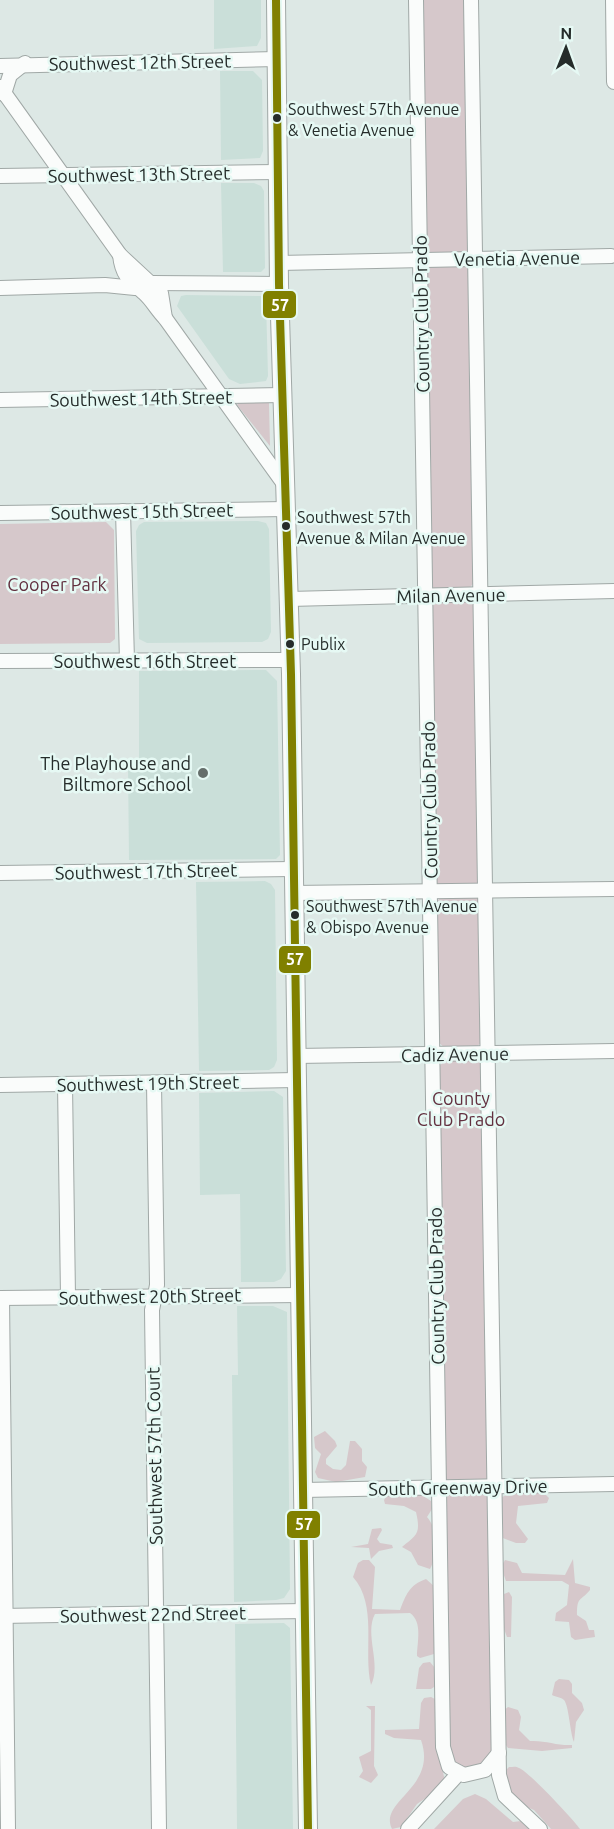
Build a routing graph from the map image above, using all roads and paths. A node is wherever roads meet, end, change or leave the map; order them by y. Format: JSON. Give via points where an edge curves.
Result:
{"nodes":[{"id":1,"x":276,"y":0,"type":"edge"},
{"id":2,"x":416,"y":0,"type":"edge"},
{"id":3,"x":471,"y":0,"type":"edge"},
{"id":4,"x":613,"y":6,"type":"edge"},
{"id":5,"x":277,"y":59,"type":"junction"},
{"id":6,"x":25,"y":63,"type":"junction"},
{"id":7,"x":1,"y":64,"type":"edge"},
{"id":8,"x":614,"y":82,"type":"edge"},
{"id":9,"x":1,"y":90,"type":"edge"},
{"id":10,"x":279,"y":172,"type":"junction"},
{"id":11,"x":63,"y":175,"type":"junction"},
{"id":12,"x":0,"y":176,"type":"edge"},
{"id":13,"x":120,"y":255,"type":"junction"},
{"id":14,"x":613,"y":255,"type":"edge"},
{"id":15,"x":476,"y":259,"type":"junction"},
{"id":16,"x":420,"y":260,"type":"junction"},
{"id":17,"x":279,"y":263,"type":"junction"},
{"id":18,"x":125,"y":275,"type":"junction"},
{"id":19,"x":279,"y":284,"type":"junction"},
{"id":20,"x":105,"y":285,"type":"junction"},
{"id":21,"x":143,"y":285,"type":"junction"},
{"id":22,"x":189,"y":285,"type":"junction"},
{"id":23,"x":0,"y":288,"type":"edge"},
{"id":24,"x":163,"y":296,"type":"junction"},
{"id":25,"x":165,"y":318,"type":"junction"},
{"id":26,"x":203,"y":369,"type":"junction"},
{"id":27,"x":282,"y":395,"type":"junction"},
{"id":28,"x":191,"y":396,"type":"junction"},
{"id":29,"x":224,"y":396,"type":"junction"},
{"id":30,"x":0,"y":400,"type":"edge"},
{"id":31,"x":285,"y":485,"type":"junction"},
{"id":32,"x":285,"y":509,"type":"junction"},
{"id":33,"x":123,"y":511,"type":"junction"},
{"id":34,"x":0,"y":513,"type":"edge"},
{"id":35,"x":614,"y":591,"type":"edge"},
{"id":36,"x":481,"y":594,"type":"junction"},
{"id":37,"x":425,"y":596,"type":"junction"},
{"id":38,"x":289,"y":599,"type":"junction"},
{"id":39,"x":127,"y":660,"type":"junction"},
{"id":40,"x":290,"y":660,"type":"junction"},
{"id":41,"x":0,"y":661,"type":"edge"},
{"id":42,"x":292,"y":869,"type":"junction"},
{"id":43,"x":0,"y":873,"type":"edge"},
{"id":44,"x":614,"y":889,"type":"edge"},
{"id":45,"x":486,"y":891,"type":"junction"},
{"id":46,"x":293,"y":892,"type":"junction"},
{"id":47,"x":430,"y":892,"type":"junction"},
{"id":48,"x":614,"y":1051,"type":"edge"},
{"id":49,"x":488,"y":1053,"type":"junction"},
{"id":50,"x":432,"y":1054,"type":"junction"},
{"id":51,"x":296,"y":1056,"type":"junction"},
{"id":52,"x":296,"y":1080,"type":"junction"},
{"id":53,"x":154,"y":1083,"type":"junction"},
{"id":54,"x":65,"y":1084,"type":"junction"},
{"id":55,"x":0,"y":1085,"type":"edge"},
{"id":56,"x":300,"y":1295,"type":"junction"},
{"id":57,"x":155,"y":1296,"type":"junction"},
{"id":58,"x":68,"y":1297,"type":"junction"},
{"id":59,"x":1,"y":1298,"type":"edge"},
{"id":60,"x":614,"y":1484,"type":"edge"},
{"id":61,"x":495,"y":1487,"type":"junction"},
{"id":62,"x":440,"y":1488,"type":"junction"},
{"id":63,"x":303,"y":1490,"type":"junction"},
{"id":64,"x":305,"y":1611,"type":"junction"},
{"id":65,"x":156,"y":1614,"type":"junction"},
{"id":66,"x":3,"y":1616,"type":"edge"},
{"id":67,"x":499,"y":1753,"type":"junction"},
{"id":68,"x":459,"y":1773,"type":"junction"},
{"id":69,"x":8,"y":1829,"type":"edge"},
{"id":70,"x":159,"y":1829,"type":"edge"},
{"id":71,"x":308,"y":1829,"type":"edge"},
{"id":72,"x":408,"y":1829,"type":"edge"},
{"id":73,"x":540,"y":1829,"type":"edge"}],
"edges":[{"from":1,"to":5,"type":"main road"},
{"from":2,"to":16,"type":"street","name":"Country Club Prado"},
{"from":3,"to":15,"type":"street"},
{"from":4,"to":8,"type":"street"},
{"from":5,"to":6,"type":"street","name":"Southwest 12th Street"},
{"from":5,"to":10,"type":"main road"},
{"from":6,"to":7,"type":"street","name":"Southwest 12th Street"},
{"from":6,"to":9,"type":"street","via":[[10,75]]},
{"from":9,"to":11,"type":"street"},
{"from":10,"to":11,"type":"street","name":"Southwest 13th Street"},
{"from":10,"to":17,"type":"main road"},
{"from":11,"to":12,"type":"street","name":"Southwest 13th Street"},
{"from":11,"to":13,"type":"street"},
{"from":13,"to":18,"type":"street"},
{"from":13,"to":21,"type":"street"},
{"from":14,"to":15,"type":"street","name":"Venetia Avenue"},
{"from":15,"to":16,"type":"street","name":"Venetia Avenue"},
{"from":15,"to":36,"type":"street"},
{"from":16,"to":17,"type":"street","name":"Venetia Avenue"},
{"from":16,"to":37,"type":"street","name":"Country Club Prado"},
{"from":17,"to":19,"type":"main road"},
{"from":18,"to":20,"type":"street"},
{"from":18,"to":21,"type":"street"},
{"from":19,"to":22,"type":"street"},
{"from":19,"to":27,"type":"main road"},
{"from":20,"to":21,"type":"street"},
{"from":20,"to":23,"type":"street"},
{"from":21,"to":22,"type":"street"},
{"from":21,"to":24,"type":"street"},
{"from":21,"to":25,"type":"street"},
{"from":22,"to":24,"type":"street"},
{"from":24,"to":25,"type":"street"},
{"from":25,"to":26,"type":"street"},
{"from":26,"to":28,"type":"street","via":[[200,384]]},
{"from":26,"to":29,"type":"street"},
{"from":27,"to":29,"type":"street","name":"Southwest 14th Street"},
{"from":27,"to":31,"type":"main road"},
{"from":28,"to":29,"type":"street","name":"Southwest 14th Street"},
{"from":28,"to":30,"type":"street","name":"Southwest 14th Street"},
{"from":29,"to":31,"type":"street"},
{"from":31,"to":32,"type":"main road"},
{"from":32,"to":33,"type":"street","name":"Southwest 15th Street"},
{"from":32,"to":38,"type":"main road"},
{"from":33,"to":34,"type":"street","name":"Southwest 15th Street"},
{"from":33,"to":39,"type":"street"},
{"from":35,"to":36,"type":"street","name":"Milan Avenue"},
{"from":36,"to":37,"type":"street","name":"Milan Avenue"},
{"from":36,"to":45,"type":"street"},
{"from":37,"to":38,"type":"street","name":"Milan Avenue"},
{"from":37,"to":47,"type":"street","name":"Country Club Prado"},
{"from":38,"to":40,"type":"main road"},
{"from":39,"to":40,"type":"street","name":"Southwest 16th Street"},
{"from":39,"to":41,"type":"street","name":"Southwest 16th Street"},
{"from":40,"to":42,"type":"main road"},
{"from":42,"to":43,"type":"street","name":"Southwest 17th Street"},
{"from":42,"to":46,"type":"main road"},
{"from":44,"to":45,"type":"street"},
{"from":45,"to":47,"type":"street"},
{"from":45,"to":49,"type":"street"},
{"from":46,"to":47,"type":"street"},
{"from":46,"to":51,"type":"main road"},
{"from":47,"to":50,"type":"street","name":"Country Club Prado"},
{"from":48,"to":49,"type":"street","name":"Cadiz Avenue"},
{"from":49,"to":50,"type":"street","name":"Cadiz Avenue"},
{"from":49,"to":61,"type":"street"},
{"from":50,"to":51,"type":"street","name":"Cadiz Avenue"},
{"from":50,"to":62,"type":"street","name":"Country Club Prado"},
{"from":51,"to":52,"type":"main road"},
{"from":52,"to":53,"type":"street","name":"Southwest 19th Street"},
{"from":52,"to":56,"type":"main road"},
{"from":53,"to":54,"type":"street","name":"Southwest 19th Street"},
{"from":53,"to":57,"type":"street","name":"Southwest 57th Court"},
{"from":54,"to":55,"type":"street","name":"Southwest 19th Street"},
{"from":54,"to":58,"type":"street"},
{"from":56,"to":57,"type":"street","name":"Southwest 20th Street"},
{"from":56,"to":63,"type":"main road"},
{"from":57,"to":58,"type":"street","name":"Southwest 20th Street"},
{"from":57,"to":65,"type":"street","name":"Southwest 57th Court","via":[[152,1310]]},
{"from":58,"to":59,"type":"street","name":"Southwest 20th Street"},
{"from":59,"to":66,"type":"street"},
{"from":60,"to":61,"type":"street","name":"South Greenway Drive"},
{"from":61,"to":62,"type":"street","name":"South Greenway Drive"},
{"from":61,"to":67,"type":"street"},
{"from":62,"to":63,"type":"street","name":"South Greenway Drive"},
{"from":62,"to":68,"type":"street","name":"Country Club Prado","via":[[443,1747],[449,1767]]},
{"from":63,"to":64,"type":"main road"},
{"from":64,"to":65,"type":"street","name":"Southwest 22nd Street"},
{"from":64,"to":71,"type":"main road"},
{"from":65,"to":66,"type":"street","name":"Southwest 22nd Street"},
{"from":65,"to":70,"type":"street","name":"Southwest 57th Court"},
{"from":66,"to":69,"type":"street"},
{"from":67,"to":68,"type":"street","via":[[485,1770]]},
{"from":67,"to":73,"type":"street","via":[[499,1782],[505,1796]]},
{"from":68,"to":72,"type":"street"}]}
